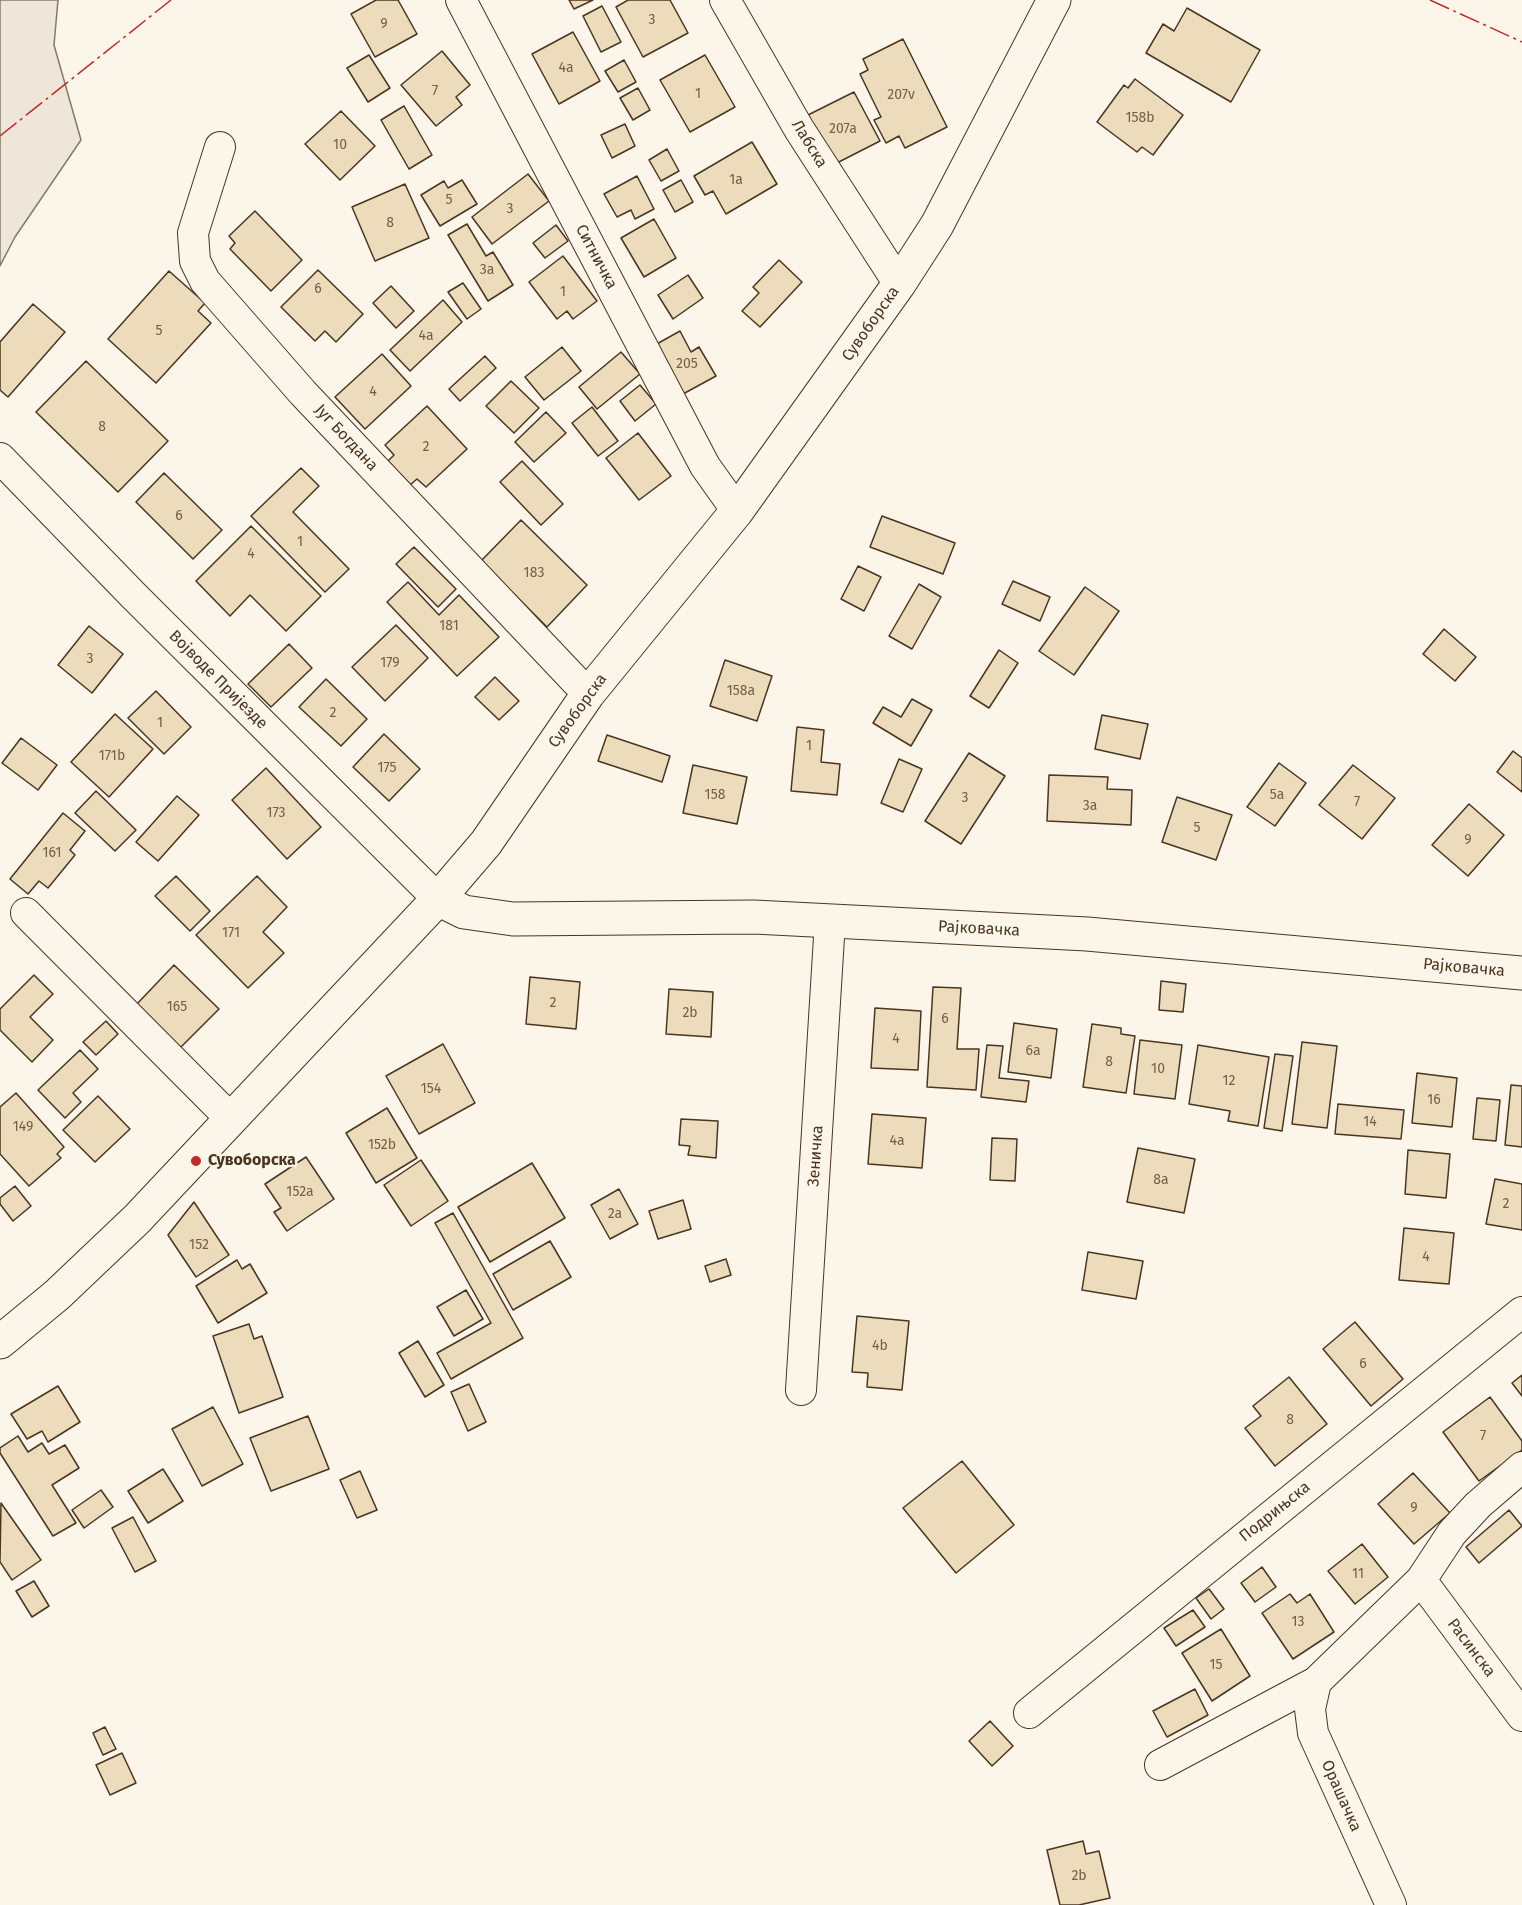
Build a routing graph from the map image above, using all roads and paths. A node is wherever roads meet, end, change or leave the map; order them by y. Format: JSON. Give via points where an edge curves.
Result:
{"nodes":[{"id":1,"x":461,"y":0,"type":"edge"},
{"id":2,"x":724,"y":0,"type":"edge"},
{"id":3,"x":1054,"y":0,"type":"edge"},
{"id":4,"x":220,"y":147,"type":"dead end"},
{"id":5,"x":899,"y":284,"type":"junction"},
{"id":6,"x":0,"y":458,"type":"edge"},
{"id":7,"x":737,"y":511,"type":"junction"},
{"id":8,"x":588,"y":694,"type":"junction"},
{"id":9,"x":438,"y":899,"type":"junction"},
{"id":10,"x":26,"y":913,"type":"dead end"},
{"id":11,"x":830,"y":921,"type":"junction"},
{"id":12,"x":1522,"y":973,"type":"edge"},
{"id":13,"x":230,"y":1118,"type":"junction"},
{"id":14,"x":1522,"y":1312,"type":"edge"},
{"id":15,"x":0,"y":1342,"type":"edge"},
{"id":16,"x":801,"y":1390,"type":"dead end"},
{"id":17,"x":1522,"y":1467,"type":"edge"},
{"id":18,"x":1421,"y":1580,"type":"junction"},
{"id":19,"x":1316,"y":1683,"type":"junction"},
{"id":20,"x":1029,"y":1713,"type":"dead end"},
{"id":21,"x":1522,"y":1716,"type":"edge"},
{"id":22,"x":1160,"y":1765,"type":"dead end"},
{"id":23,"x":1391,"y":1905,"type":"edge"}],
"edges":[{"from":1,"to":7,"type":"street","name":"Ситничка","via":[[705,466]]},
{"from":2,"to":5,"type":"street","name":"Лабска","via":[[799,129]]},
{"from":3,"to":5,"type":"main road","name":"Сувоборска","via":[[937,225]]},
{"from":4,"to":8,"type":"street","name":"Југ Богдана","via":[[193,233],[195,261],[205,281],[303,393]]},
{"from":5,"to":7,"type":"main road","name":"Сувоборска"},
{"from":6,"to":9,"type":"street","name":"Војводе Пријезде"},
{"from":7,"to":8,"type":"main road","name":"Сувоборска"},
{"from":8,"to":9,"type":"main road","name":"Сувоборска","via":[[486,843]]},
{"from":9,"to":11,"type":"main road","name":"Рајковачка","via":[[464,912],[513,919],[754,917]]},
{"from":9,"to":13,"type":"main road","name":"Сувоборска"},
{"from":10,"to":13,"type":"street"},
{"from":11,"to":12,"type":"main road","name":"Рајковачка","via":[[1087,934]]},
{"from":11,"to":16,"type":"street","name":"Зеничка"},
{"from":13,"to":15,"type":"main road","name":"Сувоборска","via":[[137,1219]]},
{"from":14,"to":20,"type":"street","name":"Подрињска"},
{"from":17,"to":18,"type":"street","via":[[1452,1533]]},
{"from":18,"to":19,"type":"street"},
{"from":18,"to":21,"type":"street","name":"Расинска"},
{"from":19,"to":22,"type":"street"},
{"from":19,"to":23,"type":"street","name":"Орашачка","via":[[1310,1709],[1312,1733]]}]}
